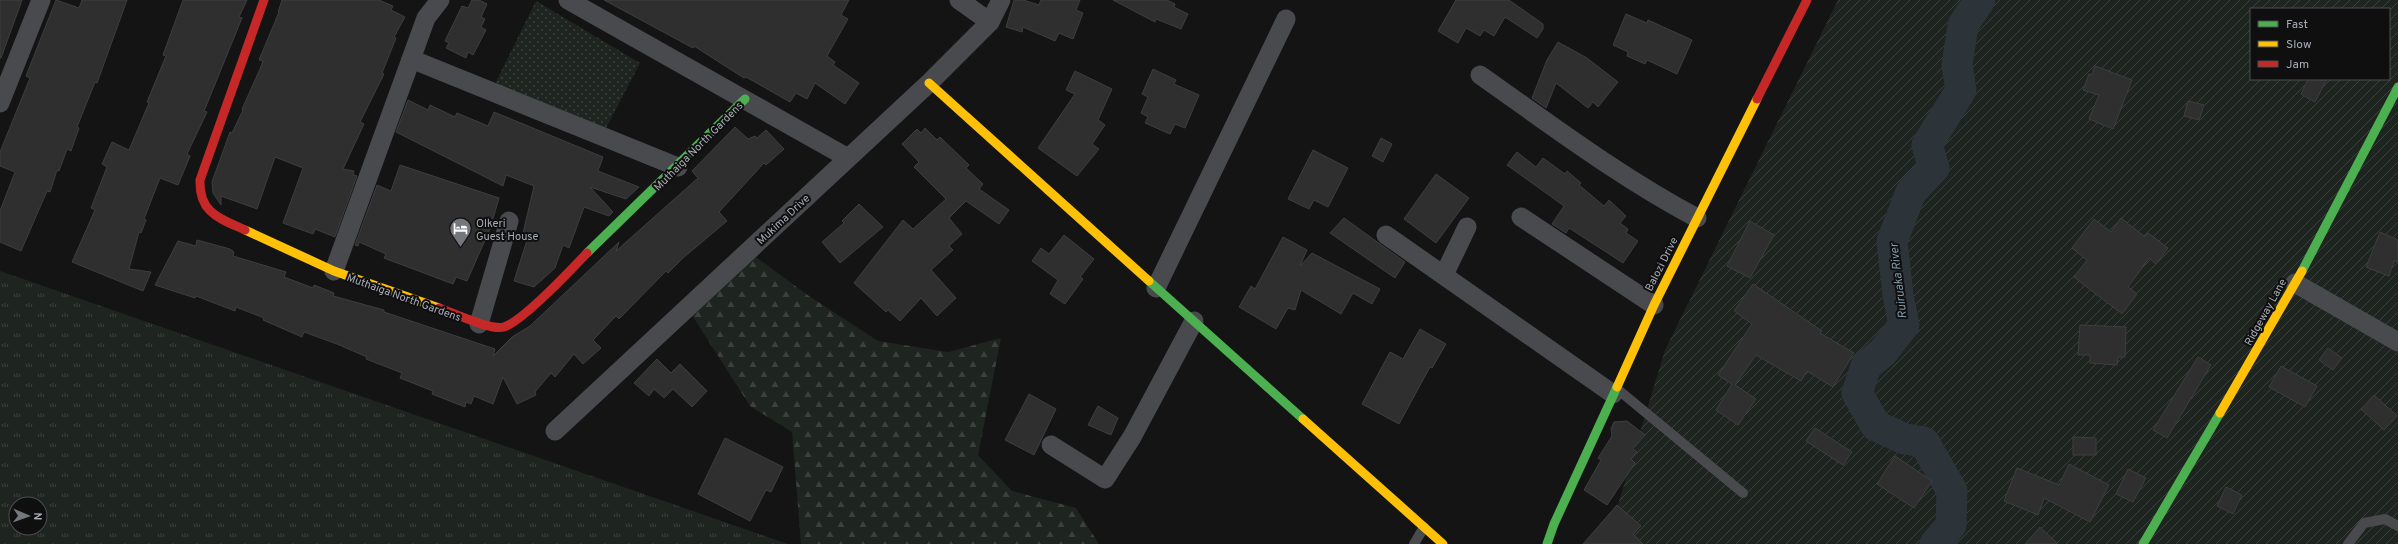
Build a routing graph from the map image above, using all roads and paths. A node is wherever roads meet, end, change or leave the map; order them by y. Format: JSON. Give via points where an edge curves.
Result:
{"nodes":[{"id":1,"x":41,"y":0,"type":"edge"},
{"id":2,"x":264,"y":0,"type":"edge"},
{"id":3,"x":440,"y":0,"type":"edge"},
{"id":4,"x":568,"y":0,"type":"edge"},
{"id":5,"x":958,"y":0,"type":"edge"},
{"id":6,"x":1001,"y":0,"type":"edge"},
{"id":7,"x":1807,"y":0,"type":"edge"},
{"id":8,"x":1286,"y":19,"type":"dead end"},
{"id":9,"x":990,"y":22,"type":"junction"},
{"id":10,"x":411,"y":59,"type":"junction"},
{"id":11,"x":1480,"y":74,"type":"dead end"},
{"id":12,"x":929,"y":83,"type":"junction"},
{"id":13,"x":2398,"y":86,"type":"edge"},
{"id":14,"x":745,"y":99,"type":"junction"},
{"id":15,"x":0,"y":104,"type":"edge"},
{"id":16,"x":848,"y":158,"type":"junction"},
{"id":17,"x":678,"y":168,"type":"junction"},
{"id":18,"x":1522,"y":216,"type":"dead end"},
{"id":19,"x":1697,"y":218,"type":"junction"},
{"id":20,"x":509,"y":221,"type":"dead end"},
{"id":21,"x":1467,"y":227,"type":"dead end"},
{"id":22,"x":1386,"y":235,"type":"dead end"},
{"id":23,"x":334,"y":272,"type":"junction"},
{"id":24,"x":1444,"y":275,"type":"junction"},
{"id":25,"x":2296,"y":283,"type":"junction"},
{"id":26,"x":1156,"y":288,"type":"junction"},
{"id":27,"x":1654,"y":305,"type":"junction"},
{"id":28,"x":1194,"y":321,"type":"junction"},
{"id":29,"x":479,"y":324,"type":"junction"},
{"id":30,"x":2398,"y":342,"type":"edge"},
{"id":31,"x":1615,"y":391,"type":"junction"},
{"id":32,"x":555,"y":431,"type":"dead end"},
{"id":33,"x":1051,"y":446,"type":"dead end"},
{"id":34,"x":1743,"y":493,"type":"dead end"},
{"id":35,"x":2398,"y":526,"type":"edge"},
{"id":36,"x":1424,"y":527,"type":"junction"},
{"id":37,"x":1414,"y":544,"type":"edge"},
{"id":38,"x":1443,"y":544,"type":"edge"},
{"id":39,"x":1547,"y":544,"type":"edge"},
{"id":40,"x":2144,"y":544,"type":"edge"},
{"id":41,"x":2348,"y":544,"type":"edge"}],
"edges":[{"from":1,"to":15,"type":"street"},
{"from":2,"to":23,"type":"street","name":"Muthaiga North Gardens","via":[[200,180],[199,192],[202,203],[215,216]]},
{"from":3,"to":10,"type":"street","via":[[426,18]]},
{"from":4,"to":14,"type":"street","name":"Muthaiga North Gardens"},
{"from":5,"to":9,"type":"street"},
{"from":6,"to":9,"type":"street","name":"Mukima Drive"},
{"from":7,"to":19,"type":"street","name":"Balozi Drive"},
{"from":8,"to":26,"type":"street"},
{"from":9,"to":12,"type":"street","name":"Mukima Drive"},
{"from":10,"to":17,"type":"street"},
{"from":10,"to":23,"type":"street"},
{"from":11,"to":19,"type":"street","via":[[1622,175]]},
{"from":12,"to":16,"type":"street","name":"Mukima Drive"},
{"from":12,"to":26,"type":"street"},
{"from":13,"to":25,"type":"street","name":"Ridgeway Lane"},
{"from":14,"to":16,"type":"street","name":"Muthaiga North Gardens"},
{"from":14,"to":17,"type":"street","name":"Muthaiga North Gardens"},
{"from":16,"to":32,"type":"street","name":"Mukima Drive"},
{"from":17,"to":29,"type":"street","name":"Muthaiga North Gardens","via":[[521,317],[504,327]]},
{"from":18,"to":27,"type":"street"},
{"from":19,"to":27,"type":"street","name":"Balozi Drive"},
{"from":20,"to":29,"type":"street"},
{"from":21,"to":24,"type":"street"},
{"from":22,"to":24,"type":"street"},
{"from":23,"to":29,"type":"street","name":"Muthaiga North Gardens"},
{"from":24,"to":31,"type":"street"},
{"from":25,"to":30,"type":"street"},
{"from":25,"to":40,"type":"street","name":"Ridgeway Lane"},
{"from":26,"to":28,"type":"street"},
{"from":27,"to":31,"type":"street","name":"Balozi Drive"},
{"from":28,"to":33,"type":"street","via":[[1132,437],[1105,479]]},
{"from":28,"to":36,"type":"street"},
{"from":31,"to":34,"type":"lane"},
{"from":31,"to":39,"type":"street","name":"Balozi Drive"},
{"from":35,"to":41,"type":"lane","via":[[2385,519],[2364,523]]},
{"from":36,"to":37,"type":"lane"},
{"from":36,"to":38,"type":"street"}]}
